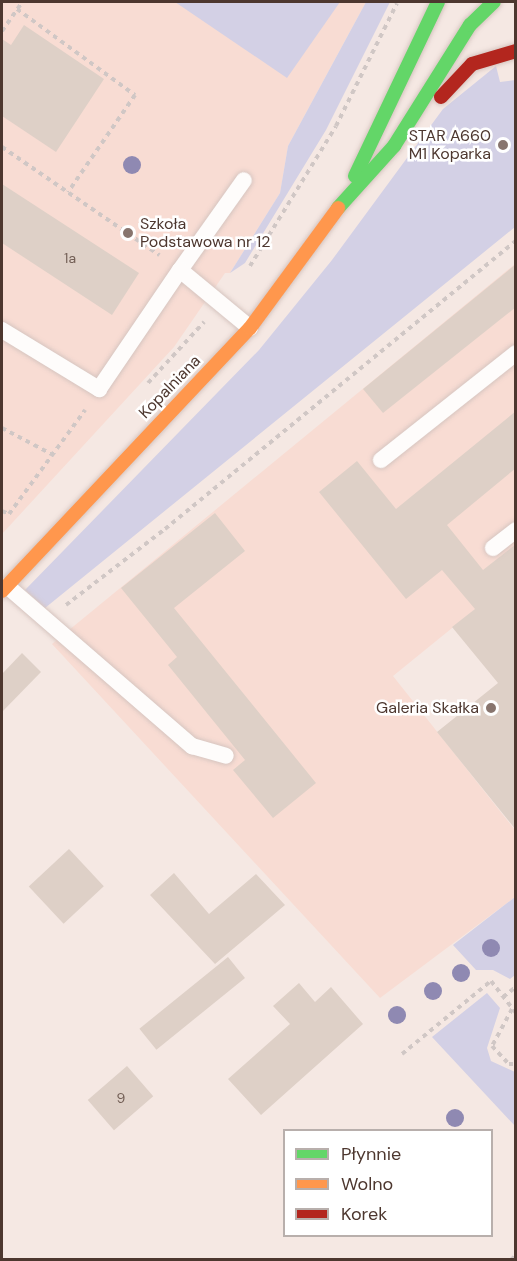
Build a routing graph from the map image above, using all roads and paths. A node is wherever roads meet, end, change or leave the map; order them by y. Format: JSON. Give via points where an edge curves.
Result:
{"nodes":[{"id":1,"x":22,"y":2,"type":"edge"},
{"id":2,"x":438,"y":2,"type":"edge"},
{"id":3,"x":494,"y":2,"type":"edge"},
{"id":4,"x":17,"y":9,"type":"junction"},
{"id":5,"x":2,"y":31,"type":"edge"},
{"id":6,"x":516,"y":51,"type":"edge"},
{"id":7,"x":394,"y":146,"type":"junction"},
{"id":8,"x":2,"y":147,"type":"edge"},
{"id":9,"x":244,"y":180,"type":"dead end"},
{"id":10,"x":68,"y":192,"type":"junction"},
{"id":11,"x":348,"y":194,"type":"junction"},
{"id":12,"x":516,"y":242,"type":"edge"},
{"id":13,"x":180,"y":270,"type":"junction"},
{"id":14,"x":250,"y":328,"type":"junction"},
{"id":15,"x":2,"y":330,"type":"edge"},
{"id":16,"x":516,"y":352,"type":"edge"},
{"id":17,"x":99,"y":388,"type":"junction"},
{"id":18,"x":2,"y":428,"type":"edge"},
{"id":19,"x":55,"y":456,"type":"junction"},
{"id":20,"x":381,"y":460,"type":"dead end"},
{"id":21,"x":2,"y":511,"type":"edge"},
{"id":22,"x":516,"y":530,"type":"edge"},
{"id":23,"x":493,"y":548,"type":"dead end"},
{"id":24,"x":4,"y":588,"type":"edge"},
{"id":25,"x":81,"y":593,"type":"dead end"},
{"id":26,"x":226,"y":756,"type":"dead end"},
{"id":27,"x":516,"y":987,"type":"edge"},
{"id":28,"x":503,"y":997,"type":"junction"},
{"id":29,"x":512,"y":1009,"type":"junction"},
{"id":30,"x":516,"y":1013,"type":"edge"},
{"id":31,"x":402,"y":1054,"type":"dead end"},
{"id":32,"x":516,"y":1064,"type":"edge"},
{"id":33,"x":516,"y":1256,"type":"edge"},
{"id":34,"x":510,"y":1260,"type":"edge"}],
"edges":[{"from":1,"to":4,"type":"path"},
{"from":2,"to":11,"type":"street","name":"Kopalniana"},
{"from":3,"to":7,"type":"street","name":"Kopalniana","via":[[470,25]]},
{"from":4,"to":5,"type":"path"},
{"from":4,"to":10,"type":"path","via":[[135,95]]},
{"from":6,"to":7,"type":"street","via":[[472,64]]},
{"from":7,"to":11,"type":"street","name":"Kopalniana"},
{"from":8,"to":10,"type":"path"},
{"from":9,"to":13,"type":"lane"},
{"from":10,"to":13,"type":"path"},
{"from":11,"to":14,"type":"street","name":"Kopalniana"},
{"from":12,"to":25,"type":"path"},
{"from":13,"to":14,"type":"lane"},
{"from":13,"to":17,"type":"lane"},
{"from":14,"to":24,"type":"street","name":"Kopalniana"},
{"from":15,"to":17,"type":"lane"},
{"from":16,"to":20,"type":"lane"},
{"from":17,"to":19,"type":"path"},
{"from":18,"to":19,"type":"path"},
{"from":19,"to":21,"type":"path","via":[[9,514]]},
{"from":22,"to":23,"type":"lane"},
{"from":24,"to":26,"type":"lane","via":[[192,746]]},
{"from":27,"to":28,"type":"path"},
{"from":28,"to":29,"type":"path"},
{"from":28,"to":31,"type":"path","via":[[491,981]]},
{"from":29,"to":30,"type":"path"},
{"from":29,"to":32,"type":"path","via":[[492,1046],[509,1064]]},
{"from":33,"to":34,"type":"path"}]}
